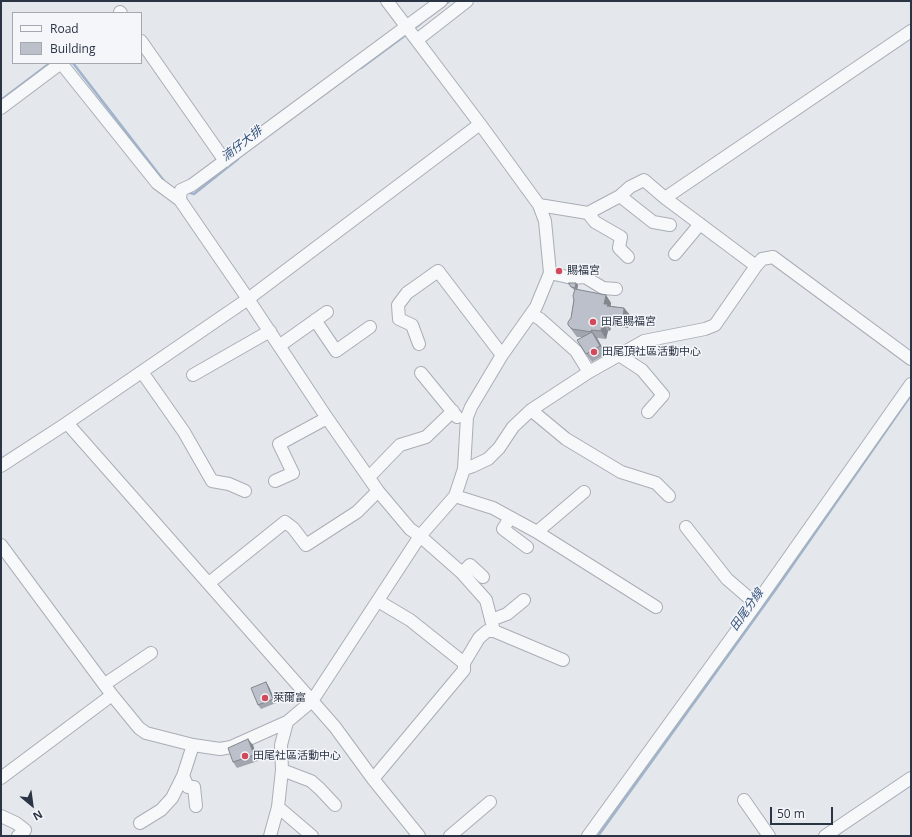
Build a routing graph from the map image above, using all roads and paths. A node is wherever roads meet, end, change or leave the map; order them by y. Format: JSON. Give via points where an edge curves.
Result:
{"nodes":[{"id":1,"x":388,"y":1,"type":"edge"},
{"id":2,"x":441,"y":1,"type":"edge"},
{"id":3,"x":467,"y":1,"type":"edge"},
{"id":4,"x":911,"y":31,"type":"edge"},
{"id":5,"x":411,"y":32,"type":"junction"},
{"id":6,"x":142,"y":42,"type":"edge"},
{"id":7,"x":1,"y":108,"type":"edge"},
{"id":8,"x":480,"y":124,"type":"junction"},
{"id":9,"x":225,"y":161,"type":"junction"},
{"id":10,"x":180,"y":195,"type":"junction"},
{"id":11,"x":620,"y":196,"type":"junction"},
{"id":12,"x":665,"y":198,"type":"junction"},
{"id":13,"x":539,"y":205,"type":"junction"},
{"id":14,"x":588,"y":213,"type":"junction"},
{"id":15,"x":700,"y":224,"type":"junction"},
{"id":16,"x":670,"y":225,"type":"dead end"},
{"id":17,"x":675,"y":254,"type":"dead end"},
{"id":18,"x":628,"y":257,"type":"dead end"},
{"id":19,"x":756,"y":266,"type":"junction"},
{"id":20,"x":550,"y":273,"type":"junction"},
{"id":21,"x":616,"y":289,"type":"dead end"},
{"id":22,"x":248,"y":299,"type":"junction"},
{"id":23,"x":536,"y":310,"type":"junction"},
{"id":24,"x":327,"y":312,"type":"dead end"},
{"id":25,"x":315,"y":320,"type":"junction"},
{"id":26,"x":370,"y":327,"type":"dead end"},
{"id":27,"x":270,"y":331,"type":"junction"},
{"id":28,"x":419,"y":344,"type":"dead end"},
{"id":29,"x":279,"y":346,"type":"junction"},
{"id":30,"x":619,"y":354,"type":"junction"},
{"id":31,"x":502,"y":355,"type":"junction"},
{"id":32,"x":911,"y":359,"type":"edge"},
{"id":33,"x":142,"y":372,"type":"junction"},
{"id":34,"x":589,"y":372,"type":"junction"},
{"id":35,"x":421,"y":373,"type":"dead end"},
{"id":36,"x":193,"y":375,"type":"dead end"},
{"id":37,"x":911,"y":384,"type":"edge"},
{"id":38,"x":531,"y":410,"type":"junction"},
{"id":39,"x":453,"y":411,"type":"junction"},
{"id":40,"x":648,"y":412,"type":"dead end"},
{"id":41,"x":327,"y":418,"type":"junction"},
{"id":42,"x":67,"y":423,"type":"junction"},
{"id":43,"x":466,"y":427,"type":"junction"},
{"id":44,"x":1,"y":466,"type":"edge"},
{"id":45,"x":464,"y":468,"type":"junction"},
{"id":46,"x":369,"y":477,"type":"junction"},
{"id":47,"x":275,"y":481,"type":"dead end"},
{"id":48,"x":245,"y":491,"type":"dead end"},
{"id":49,"x":378,"y":491,"type":"junction"},
{"id":50,"x":584,"y":492,"type":"dead end"},
{"id":51,"x":455,"y":496,"type":"junction"},
{"id":52,"x":669,"y":496,"type":"dead end"},
{"id":53,"x":510,"y":518,"type":"junction"},
{"id":54,"x":686,"y":527,"type":"dead end"},
{"id":55,"x":537,"y":532,"type":"junction"},
{"id":56,"x":420,"y":536,"type":"junction"},
{"id":57,"x":1,"y":545,"type":"edge"},
{"id":58,"x":528,"y":548,"type":"dead end"},
{"id":59,"x":462,"y":574,"type":"junction"},
{"id":60,"x":483,"y":577,"type":"dead end"},
{"id":61,"x":208,"y":583,"type":"junction"},
{"id":62,"x":524,"y":600,"type":"dead end"},
{"id":63,"x":378,"y":601,"type":"junction"},
{"id":64,"x":756,"y":604,"type":"junction"},
{"id":65,"x":656,"y":607,"type":"dead end"},
{"id":66,"x":492,"y":626,"type":"junction"},
{"id":67,"x":151,"y":653,"type":"dead end"},
{"id":68,"x":562,"y":660,"type":"dead end"},
{"id":69,"x":464,"y":663,"type":"junction"},
{"id":70,"x":105,"y":684,"type":"junction"},
{"id":71,"x":112,"y":695,"type":"junction"},
{"id":72,"x":312,"y":701,"type":"junction"},
{"id":73,"x":287,"y":722,"type":"junction"},
{"id":74,"x":193,"y":745,"type":"junction"},
{"id":75,"x":282,"y":770,"type":"junction"},
{"id":76,"x":183,"y":776,"type":"junction"},
{"id":77,"x":1,"y":778,"type":"edge"},
{"id":78,"x":374,"y":778,"type":"junction"},
{"id":79,"x":911,"y":778,"type":"edge"},
{"id":80,"x":744,"y":800,"type":"dead end"},
{"id":81,"x":490,"y":802,"type":"dead end"},
{"id":82,"x":335,"y":805,"type":"dead end"},
{"id":83,"x":196,"y":806,"type":"dead end"},
{"id":84,"x":278,"y":807,"type":"junction"},
{"id":85,"x":1,"y":816,"type":"edge"},
{"id":86,"x":140,"y":823,"type":"dead end"},
{"id":87,"x":18,"y":836,"type":"edge"},
{"id":88,"x":270,"y":836,"type":"edge"},
{"id":89,"x":312,"y":836,"type":"edge"},
{"id":90,"x":419,"y":836,"type":"edge"},
{"id":91,"x":450,"y":836,"type":"edge"},
{"id":92,"x":588,"y":836,"type":"edge"},
{"id":93,"x":769,"y":836,"type":"edge"},
{"id":94,"x":825,"y":836,"type":"edge"}],
"edges":[{"from":1,"to":5,"type":"street"},
{"from":2,"to":5,"type":"street"},
{"from":3,"to":5,"type":"street"},
{"from":4,"to":12,"type":"street"},
{"from":5,"to":8,"type":"street"},
{"from":5,"to":9,"type":"street"},
{"from":6,"to":9,"type":"street"},
{"from":7,"to":10,"type":"street","via":[[61,64],[157,183]]},
{"from":8,"to":13,"type":"street"},
{"from":8,"to":22,"type":"street"},
{"from":9,"to":10,"type":"street"},
{"from":10,"to":22,"type":"street"},
{"from":11,"to":12,"type":"street","via":[[644,180]]},
{"from":11,"to":14,"type":"street"},
{"from":11,"to":16,"type":"street","via":[[653,222]]},
{"from":12,"to":15,"type":"street"},
{"from":13,"to":14,"type":"street"},
{"from":13,"to":20,"type":"street","via":[[545,222]]},
{"from":14,"to":18,"type":"street","via":[[595,222],[622,237],[619,248]]},
{"from":15,"to":17,"type":"street"},
{"from":15,"to":19,"type":"street"},
{"from":19,"to":30,"type":"street","via":[[715,325],[706,330],[644,341]]},
{"from":19,"to":32,"type":"street","via":[[762,260],[773,256]]},
{"from":20,"to":21,"type":"street","via":[[572,278],[585,277],[603,288]]},
{"from":20,"to":23,"type":"street"},
{"from":22,"to":27,"type":"street"},
{"from":22,"to":33,"type":"street"},
{"from":23,"to":31,"type":"street"},
{"from":23,"to":34,"type":"street","via":[[540,319],[576,351]]},
{"from":24,"to":25,"type":"street"},
{"from":25,"to":26,"type":"street","via":[[336,351]]},
{"from":25,"to":29,"type":"street"},
{"from":27,"to":29,"type":"street"},
{"from":27,"to":36,"type":"street"},
{"from":28,"to":31,"type":"street","via":[[412,325],[399,319],[398,305],[407,293],[438,271]]},
{"from":29,"to":41,"type":"street"},
{"from":30,"to":34,"type":"street"},
{"from":30,"to":40,"type":"street","via":[[642,370],[663,395]]},
{"from":31,"to":43,"type":"street","via":[[471,407]]},
{"from":33,"to":42,"type":"street"},
{"from":33,"to":48,"type":"street","via":[[184,432],[212,480]]},
{"from":34,"to":38,"type":"street"},
{"from":35,"to":39,"type":"street"},
{"from":37,"to":64,"type":"street"},
{"from":38,"to":45,"type":"street","via":[[513,427],[488,459]]},
{"from":38,"to":52,"type":"street","via":[[566,439],[621,472],[656,483]]},
{"from":39,"to":43,"type":"street"},
{"from":39,"to":46,"type":"street","via":[[426,437],[400,445]]},
{"from":41,"to":46,"type":"street"},
{"from":41,"to":47,"type":"street","via":[[279,444],[293,473]]},
{"from":42,"to":44,"type":"street"},
{"from":42,"to":61,"type":"street"},
{"from":43,"to":45,"type":"street"},
{"from":45,"to":51,"type":"street"},
{"from":46,"to":49,"type":"street"},
{"from":49,"to":56,"type":"street","via":[[410,529]]},
{"from":49,"to":61,"type":"street","via":[[357,512],[306,544],[285,522]]},
{"from":50,"to":55,"type":"street"},
{"from":51,"to":53,"type":"street","via":[[492,508]]},
{"from":51,"to":56,"type":"street"},
{"from":53,"to":55,"type":"street"},
{"from":53,"to":58,"type":"street","via":[[503,529]]},
{"from":54,"to":64,"type":"street","via":[[727,579]]},
{"from":55,"to":65,"type":"street"},
{"from":56,"to":59,"type":"street"},
{"from":56,"to":63,"type":"street"},
{"from":57,"to":70,"type":"street"},
{"from":59,"to":60,"type":"street","via":[[470,565]]},
{"from":59,"to":66,"type":"street","via":[[486,600]]},
{"from":61,"to":72,"type":"street"},
{"from":62,"to":66,"type":"street"},
{"from":63,"to":69,"type":"street","via":[[410,620]]},
{"from":63,"to":72,"type":"street"},
{"from":64,"to":92,"type":"street"},
{"from":66,"to":68,"type":"street"},
{"from":66,"to":69,"type":"street","via":[[479,638]]},
{"from":67,"to":70,"type":"street"},
{"from":69,"to":78,"type":"street","via":[[464,670]]},
{"from":70,"to":71,"type":"street"},
{"from":71,"to":74,"type":"street","via":[[146,733]]},
{"from":71,"to":77,"type":"street"},
{"from":72,"to":73,"type":"street"},
{"from":72,"to":78,"type":"street"},
{"from":73,"to":74,"type":"street","via":[[231,747],[220,749]]},
{"from":73,"to":75,"type":"street","via":[[281,745]]},
{"from":74,"to":76,"type":"street"},
{"from":75,"to":82,"type":"street","via":[[311,781]]},
{"from":75,"to":84,"type":"street"},
{"from":76,"to":83,"type":"street","via":[[188,787],[194,787]]},
{"from":76,"to":86,"type":"street","via":[[172,798],[161,810]]},
{"from":78,"to":90,"type":"street"},
{"from":79,"to":94,"type":"street"},
{"from":80,"to":93,"type":"street"},
{"from":81,"to":91,"type":"street"},
{"from":84,"to":88,"type":"street"},
{"from":84,"to":89,"type":"street"},
{"from":85,"to":87,"type":"street","via":[[16,822],[25,830]]}]}
